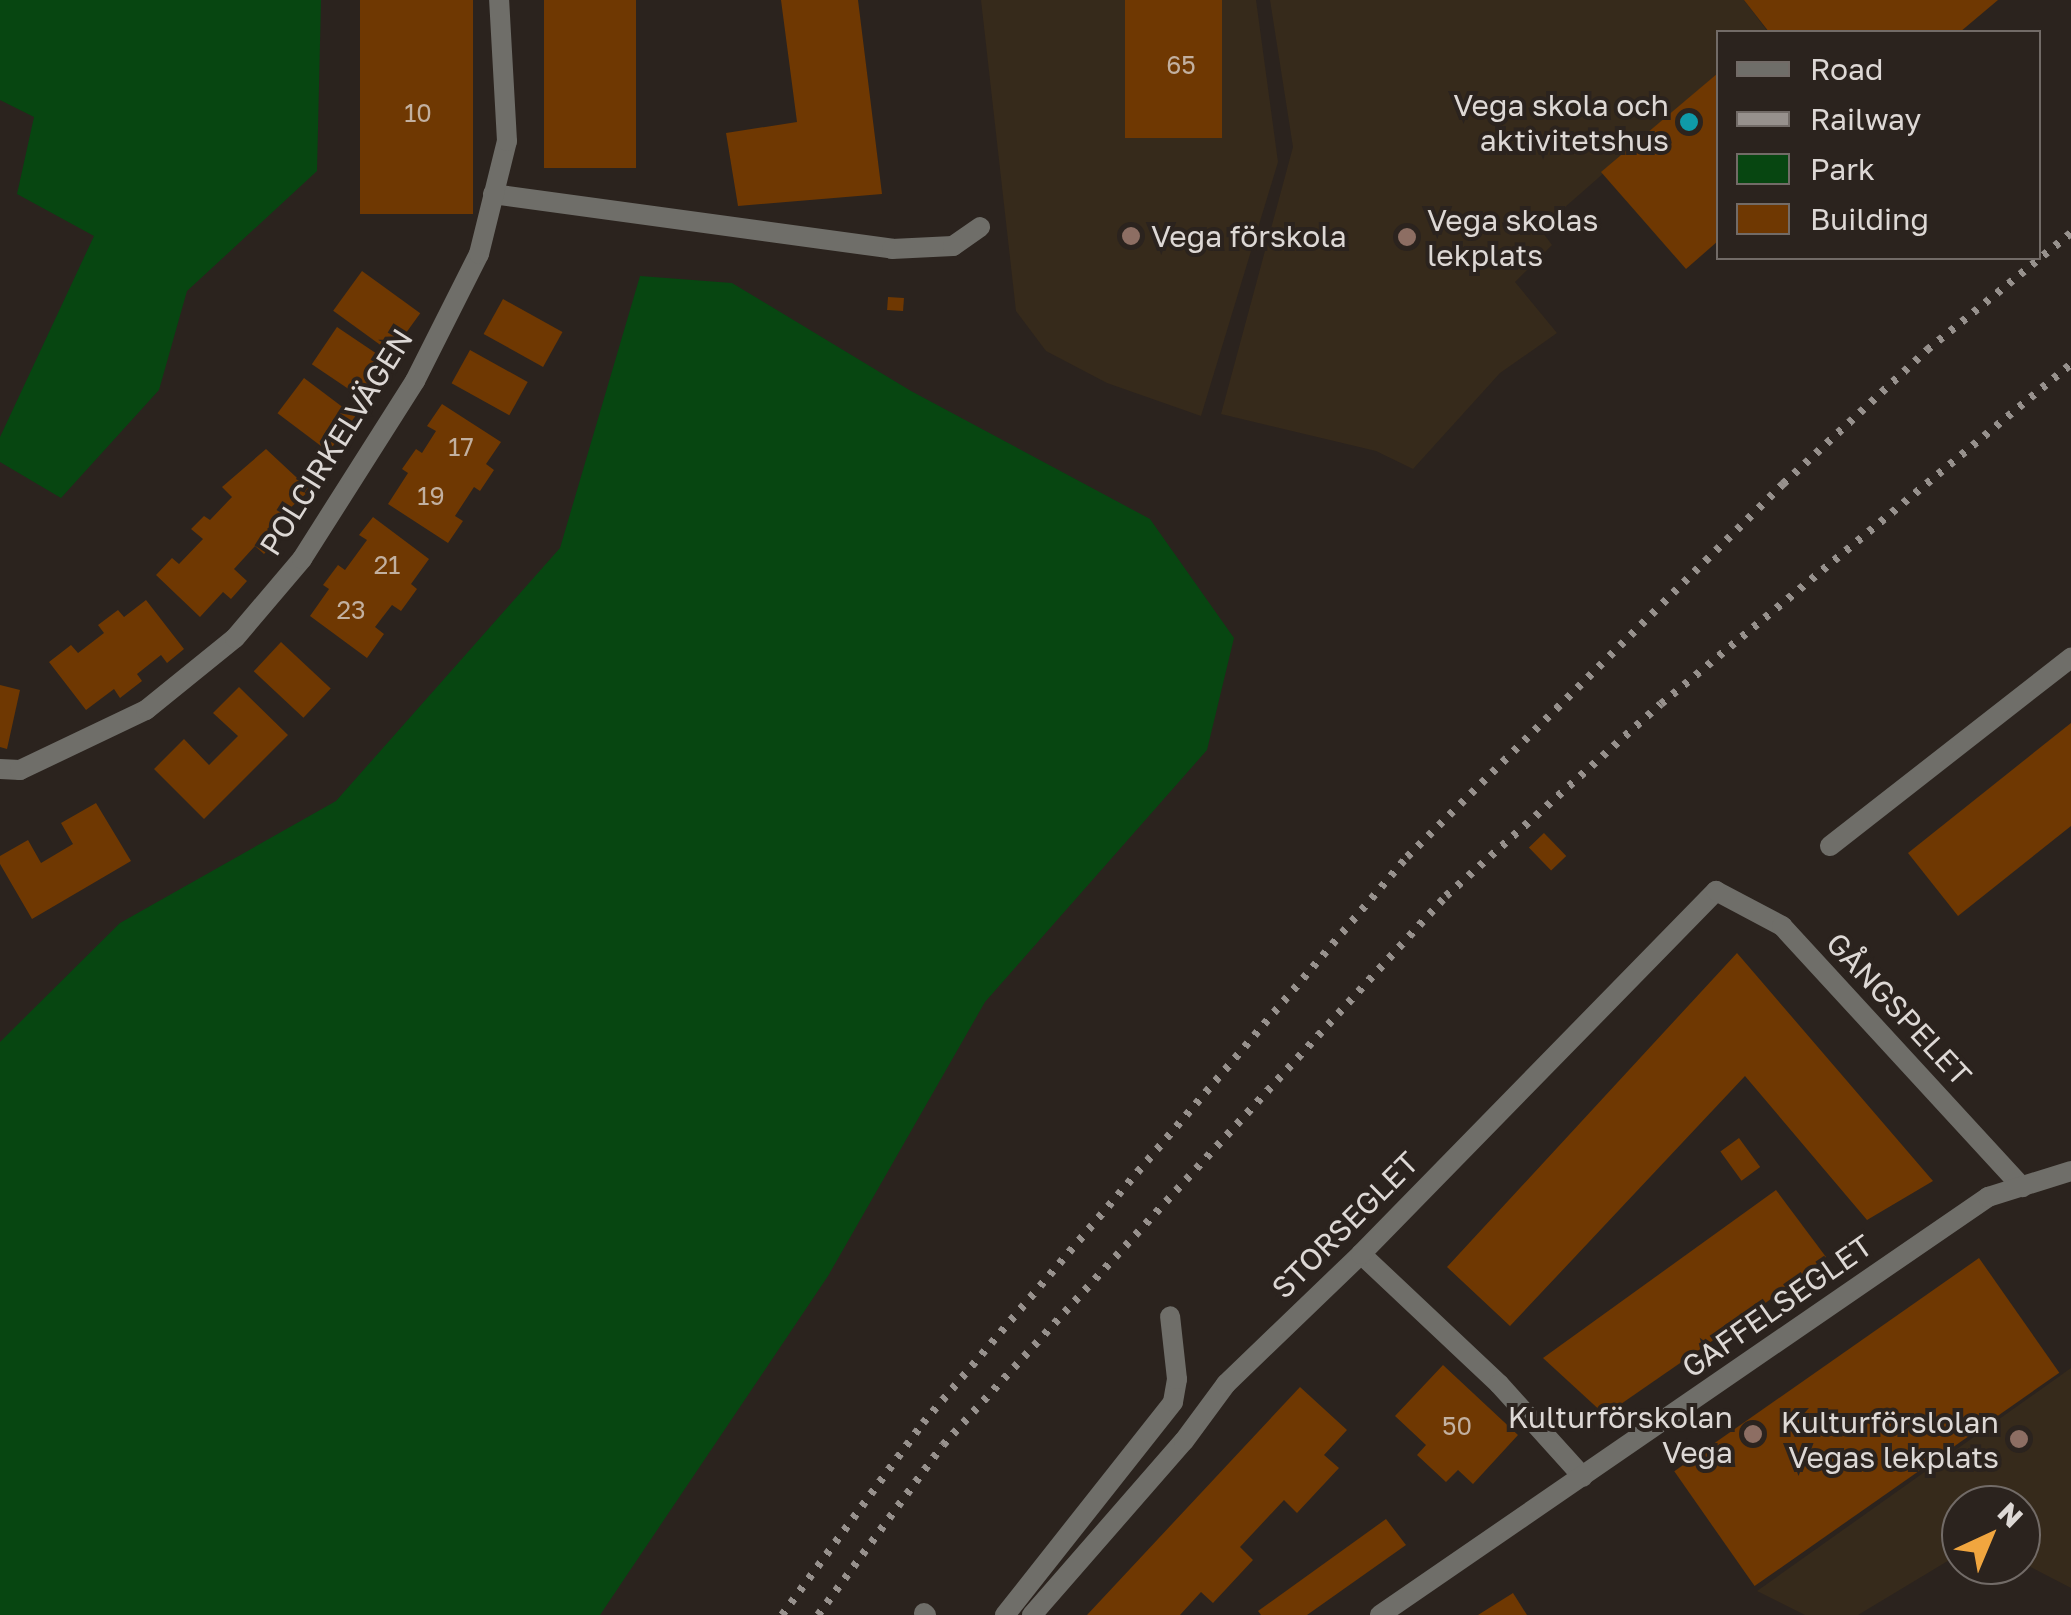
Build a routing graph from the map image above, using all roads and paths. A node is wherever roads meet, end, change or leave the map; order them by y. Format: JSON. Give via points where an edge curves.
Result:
{"nodes":[{"id":1,"x":499,"y":0,"type":"edge"},
{"id":2,"x":494,"y":194,"type":"junction"},
{"id":3,"x":980,"y":226,"type":"dead end"},
{"id":4,"x":2071,"y":658,"type":"edge"},
{"id":5,"x":0,"y":769,"type":"edge"},
{"id":6,"x":1830,"y":846,"type":"dead end"},
{"id":7,"x":1716,"y":891,"type":"joint"},
{"id":8,"x":2071,"y":1171,"type":"edge"},
{"id":9,"x":2022,"y":1187,"type":"junction"},
{"id":10,"x":1361,"y":1254,"type":"junction"},
{"id":11,"x":1170,"y":1316,"type":"dead end"},
{"id":12,"x":1583,"y":1477,"type":"junction"},
{"id":13,"x":1005,"y":1615,"type":"edge"},
{"id":14,"x":1032,"y":1615,"type":"edge"},
{"id":15,"x":1380,"y":1615,"type":"edge"}],
"edges":[{"from":1,"to":2,"type":"street","name":"POLCIRKELVÄGEN","via":[[508,141]]},
{"from":2,"to":3,"type":"street","via":[[892,248],[953,246]]},
{"from":2,"to":5,"type":"street","name":"POLCIRKELVÄGEN","via":[[480,254],[416,381],[302,559],[235,638],[146,710],[20,770]]},
{"from":4,"to":6,"type":"street"},
{"from":7,"to":9,"type":"street","name":"GÅNGSPELET","via":[[1782,926]]},
{"from":7,"to":10,"type":"street","name":"STORSEGLET"},
{"from":8,"to":9,"type":"street","name":"GAFFELSEGLET"},
{"from":9,"to":12,"type":"street","name":"GAFFELSEGLET","via":[[1988,1197]]},
{"from":10,"to":12,"type":"street","via":[[1499,1384]]},
{"from":10,"to":14,"type":"street","name":"STORSEGLET","via":[[1226,1384],[1184,1442]]},
{"from":11,"to":13,"type":"street","via":[[1173,1402]]},
{"from":12,"to":15,"type":"street","name":"GAFFELSEGLET"}]}
